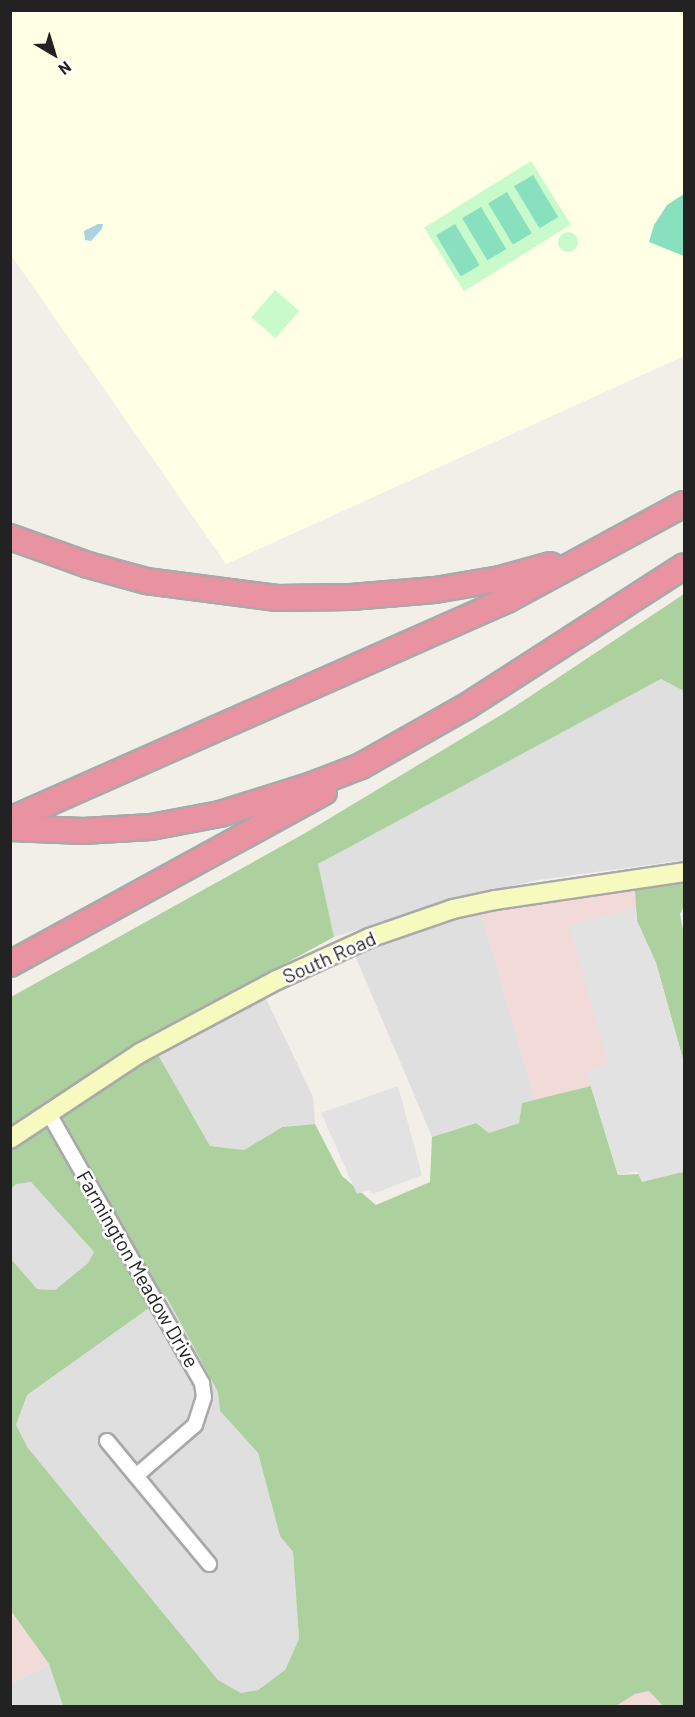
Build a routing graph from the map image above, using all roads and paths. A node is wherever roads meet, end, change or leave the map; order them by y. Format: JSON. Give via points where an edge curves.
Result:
{"nodes":[{"id":1,"x":684,"y":504,"type":"edge"},
{"id":2,"x":10,"y":537,"type":"edge"},
{"id":3,"x":620,"y":539,"type":"junction"},
{"id":4,"x":684,"y":566,"type":"edge"},
{"id":5,"x":362,"y":766,"type":"junction"},
{"id":6,"x":15,"y":826,"type":"edge"},
{"id":7,"x":684,"y":872,"type":"edge"},
{"id":8,"x":10,"y":964,"type":"edge"},
{"id":9,"x":48,"y":1112,"type":"junction"},
{"id":10,"x":10,"y":1138,"type":"edge"},
{"id":11,"x":107,"y":1441,"type":"dead end"},
{"id":12,"x":136,"y":1476,"type":"junction"},
{"id":13,"x":209,"y":1564,"type":"dead end"}],
"edges":[{"from":1,"to":3,"type":"highway"},
{"from":2,"to":3,"type":"highway","via":[[88,565],[167,585],[231,595],[302,598],[380,596],[483,582],[543,567]]},
{"from":3,"to":6,"type":"highway","via":[[465,620]]},
{"from":4,"to":5,"type":"highway","via":[[543,660]]},
{"from":5,"to":6,"type":"highway","via":[[270,800],[194,820],[106,831]]},
{"from":5,"to":8,"type":"highway","via":[[297,809]]},
{"from":7,"to":9,"type":"main road","name":"South Road","via":[[495,900],[453,909],[369,938],[185,1028]]},
{"from":9,"to":10,"type":"main road","name":"South Road"},
{"from":9,"to":12,"type":"street","name":"Farmington Meadow Drive","via":[[202,1383],[204,1397],[195,1425]]},
{"from":11,"to":12,"type":"street"},
{"from":12,"to":13,"type":"street"}]}
